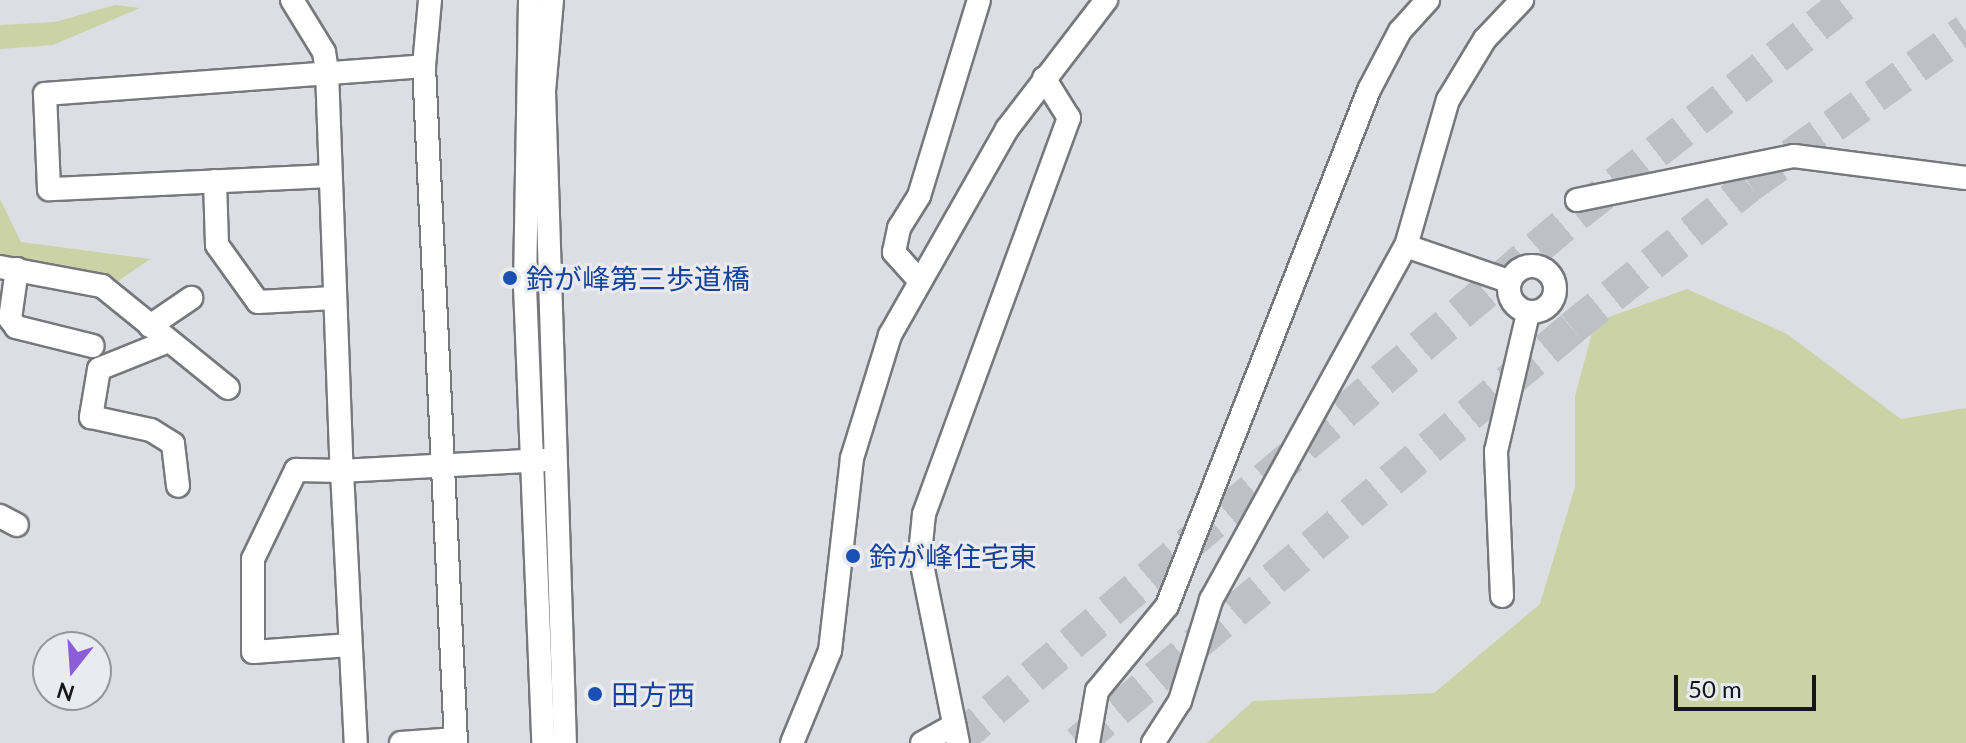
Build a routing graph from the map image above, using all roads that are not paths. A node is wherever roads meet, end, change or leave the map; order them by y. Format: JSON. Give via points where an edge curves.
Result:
{"nodes":[{"id":1,"x":292,"y":0,"type":"edge"},
{"id":2,"x":430,"y":0,"type":"edge"},
{"id":3,"x":530,"y":0,"type":"edge"},
{"id":4,"x":552,"y":0,"type":"edge"},
{"id":5,"x":979,"y":0,"type":"edge"},
{"id":6,"x":1106,"y":0,"type":"edge"},
{"id":7,"x":1428,"y":0,"type":"edge"},
{"id":8,"x":1522,"y":0,"type":"edge"},
{"id":9,"x":424,"y":66,"type":"junction"},
{"id":10,"x":327,"y":71,"type":"junction"},
{"id":11,"x":1044,"y":78,"type":"junction"},
{"id":12,"x":329,"y":176,"type":"junction"},
{"id":13,"x":1966,"y":178,"type":"edge"},
{"id":14,"x":215,"y":181,"type":"junction"},
{"id":15,"x":1577,"y":200,"type":"dead end"},
{"id":16,"x":1406,"y":246,"type":"junction"},
{"id":17,"x":8,"y":268,"type":"edge"},
{"id":18,"x":918,"y":279,"type":"junction"},
{"id":19,"x":1508,"y":281,"type":"junction"},
{"id":20,"x":191,"y":298,"type":"dead end"},
{"id":21,"x":334,"y":298,"type":"junction"},
{"id":22,"x":1528,"y":313,"type":"junction"},
{"id":23,"x":158,"y":334,"type":"junction"},
{"id":24,"x":93,"y":346,"type":"dead end"},
{"id":25,"x":228,"y":388,"type":"dead end"},
{"id":26,"x":545,"y":460,"type":"junction"},
{"id":27,"x":445,"y":465,"type":"junction"},
{"id":28,"x":342,"y":471,"type":"junction"},
{"id":29,"x":178,"y":486,"type":"dead end"},
{"id":30,"x":1502,"y":596,"type":"dead end"},
{"id":31,"x":350,"y":645,"type":"junction"},
{"id":32,"x":956,"y":734,"type":"edge"},
{"id":33,"x":456,"y":741,"type":"edge"},
{"id":34,"x":356,"y":743,"type":"edge"},
{"id":35,"x":401,"y":743,"type":"edge"},
{"id":36,"x":543,"y":743,"type":"edge"},
{"id":37,"x":565,"y":743,"type":"edge"},
{"id":38,"x":792,"y":743,"type":"edge"},
{"id":39,"x":922,"y":743,"type":"edge"},
{"id":40,"x":1088,"y":743,"type":"edge"},
{"id":41,"x":1153,"y":743,"type":"edge"}],
"edges":[{"from":1,"to":10,"type":"street","via":[[324,52]]},
{"from":2,"to":9,"type":"street"},
{"from":3,"to":26,"type":"street","via":[[523,95]]},
{"from":4,"to":26,"type":"street","via":[[544,91]]},
{"from":5,"to":18,"type":"street","via":[[919,196],[899,228],[894,252]]},
{"from":6,"to":11,"type":"street"},
{"from":7,"to":40,"type":"street","via":[[1400,31],[1369,90],[1167,606],[1097,691]]},
{"from":8,"to":16,"type":"street","via":[[1485,39],[1448,100]]},
{"from":9,"to":10,"type":"street"},
{"from":9,"to":27,"type":"street"},
{"from":10,"to":12,"type":"street"},
{"from":10,"to":14,"type":"street","via":[[45,94],[49,189]]},
{"from":11,"to":18,"type":"street"},
{"from":11,"to":32,"type":"street","via":[[1069,118],[924,514],[920,554]]},
{"from":12,"to":14,"type":"street"},
{"from":12,"to":21,"type":"street"},
{"from":13,"to":15,"type":"street","via":[[1794,156]]},
{"from":14,"to":21,"type":"street","via":[[217,245],[258,302]]},
{"from":16,"to":19,"type":"street"},
{"from":16,"to":41,"type":"street","via":[[1218,587],[1180,701]]},
{"from":17,"to":23,"type":"street","via":[[102,286]]},
{"from":17,"to":24,"type":"street","via":[[10,319],[16,327]]},
{"from":18,"to":38,"type":"street","via":[[866,396],[838,547],[830,651]]},
{"from":19,"to":22,"type":"street","via":[[1510,301]]},
{"from":19,"to":22,"type":"street","via":[[1534,264],[1553,275],[1556,293],[1545,310]]},
{"from":20,"to":23,"type":"street"},
{"from":21,"to":28,"type":"street"},
{"from":22,"to":30,"type":"street","via":[[1496,451]]},
{"from":23,"to":25,"type":"street","via":[[185,349]]},
{"from":23,"to":29,"type":"street","via":[[99,369],[91,417],[151,430],[173,444]]},
{"from":26,"to":27,"type":"street"},
{"from":26,"to":36,"type":"street"},
{"from":26,"to":37,"type":"street"},
{"from":27,"to":28,"type":"street"},
{"from":27,"to":33,"type":"street"},
{"from":28,"to":31,"type":"street"},
{"from":28,"to":31,"type":"street","via":[[296,470],[253,559],[253,652]]},
{"from":31,"to":34,"type":"street"},
{"from":32,"to":39,"type":"street"},
{"from":33,"to":35,"type":"street"}]}
